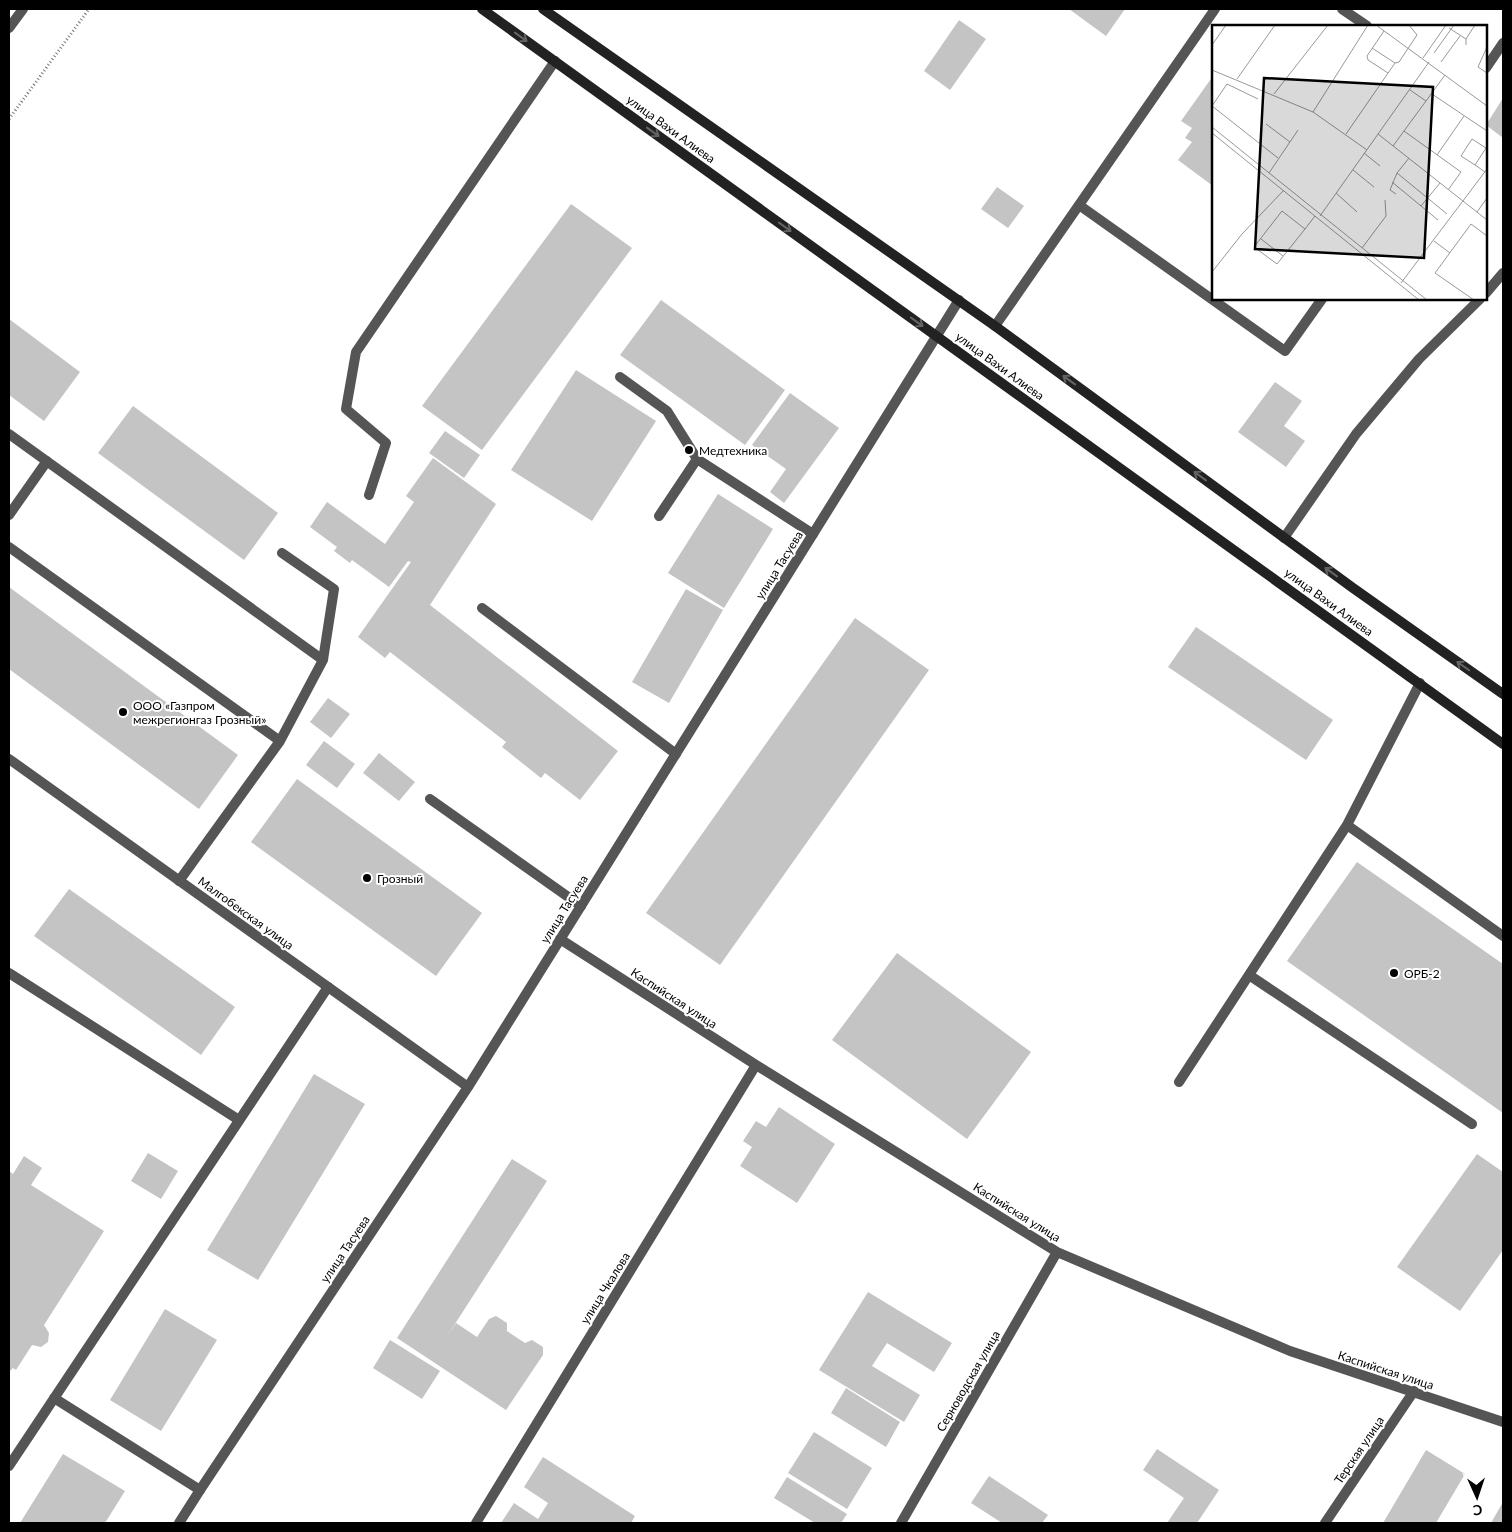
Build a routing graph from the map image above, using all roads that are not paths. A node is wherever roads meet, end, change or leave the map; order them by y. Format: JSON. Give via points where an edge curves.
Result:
{"nodes":[{"id":1,"x":23,"y":9,"type":"edge"},
{"id":2,"x":482,"y":9,"type":"edge"},
{"id":3,"x":543,"y":9,"type":"edge"},
{"id":4,"x":1215,"y":9,"type":"edge"},
{"id":5,"x":1342,"y":9,"type":"edge"},
{"id":6,"x":1366,"y":25,"type":"edge"},
{"id":7,"x":9,"y":28,"type":"edge"},
{"id":8,"x":1503,"y":43,"type":"edge"},
{"id":9,"x":555,"y":61,"type":"junction"},
{"id":10,"x":1487,"y":67,"type":"edge"},
{"id":11,"x":1079,"y":205,"type":"junction"},
{"id":12,"x":1503,"y":274,"type":"edge"},
{"id":13,"x":1487,"y":292,"type":"edge"},
{"id":14,"x":1212,"y":299,"type":"edge"},
{"id":15,"x":959,"y":300,"type":"junction"},
{"id":16,"x":1214,"y":300,"type":"edge"},
{"id":17,"x":1321,"y":300,"type":"edge"},
{"id":18,"x":1479,"y":300,"type":"edge"},
{"id":19,"x":995,"y":326,"type":"junction"},
{"id":20,"x":937,"y":336,"type":"junction"},
{"id":21,"x":620,"y":377,"type":"dead end"},
{"id":22,"x":9,"y":434,"type":"edge"},
{"id":23,"x":696,"y":458,"type":"junction"},
{"id":24,"x":47,"y":461,"type":"junction"},
{"id":25,"x":369,"y":495,"type":"dead end"},
{"id":26,"x":9,"y":515,"type":"edge"},
{"id":27,"x":659,"y":516,"type":"dead end"},
{"id":28,"x":813,"y":534,"type":"junction"},
{"id":29,"x":1284,"y":538,"type":"junction"},
{"id":30,"x":9,"y":547,"type":"edge"},
{"id":31,"x":282,"y":553,"type":"dead end"},
{"id":32,"x":482,"y":608,"type":"dead end"},
{"id":33,"x":323,"y":660,"type":"junction"},
{"id":34,"x":1420,"y":683,"type":"junction"},
{"id":35,"x":1503,"y":694,"type":"edge"},
{"id":36,"x":280,"y":741,"type":"junction"},
{"id":37,"x":1503,"y":744,"type":"edge"},
{"id":38,"x":676,"y":754,"type":"junction"},
{"id":39,"x":9,"y":759,"type":"edge"},
{"id":40,"x":430,"y":799,"type":"dead end"},
{"id":41,"x":1347,"y":825,"type":"junction"},
{"id":42,"x":179,"y":881,"type":"junction"},
{"id":43,"x":581,"y":906,"type":"junction"},
{"id":44,"x":1503,"y":936,"type":"edge"},
{"id":45,"x":560,"y":940,"type":"junction"},
{"id":46,"x":9,"y":973,"type":"edge"},
{"id":47,"x":1249,"y":975,"type":"junction"},
{"id":48,"x":328,"y":987,"type":"junction"},
{"id":49,"x":756,"y":1065,"type":"junction"},
{"id":50,"x":1179,"y":1082,"type":"dead end"},
{"id":51,"x":468,"y":1086,"type":"junction"},
{"id":52,"x":239,"y":1120,"type":"junction"},
{"id":53,"x":1472,"y":1124,"type":"dead end"},
{"id":54,"x":1057,"y":1252,"type":"junction"},
{"id":55,"x":1414,"y":1392,"type":"junction"},
{"id":56,"x":54,"y":1398,"type":"junction"},
{"id":57,"x":1503,"y":1422,"type":"edge"},
{"id":58,"x":9,"y":1466,"type":"edge"},
{"id":59,"x":200,"y":1490,"type":"junction"},
{"id":60,"x":179,"y":1523,"type":"edge"},
{"id":61,"x":476,"y":1523,"type":"edge"},
{"id":62,"x":901,"y":1523,"type":"edge"},
{"id":63,"x":1325,"y":1523,"type":"edge"}],
"edges":[{"from":1,"to":7,"type":"street"},
{"from":2,"to":9,"type":"main road","name":"улица Вахи Алиева","one_way":true},
{"from":3,"to":15,"type":"main road","name":"улица Вахи Алиева"},
{"from":4,"to":11,"type":"street"},
{"from":5,"to":6,"type":"street"},
{"from":8,"to":10,"type":"street"},
{"from":9,"to":20,"type":"main road","name":"улица Вахи Алиева","one_way":true},
{"from":9,"to":25,"type":"street","via":[[356,352],[346,408],[386,443]]},
{"from":11,"to":14,"type":"street"},
{"from":11,"to":19,"type":"street"},
{"from":12,"to":13,"type":"street"},
{"from":15,"to":19,"type":"main road","name":"улица Вахи Алиева"},
{"from":15,"to":20,"type":"street","name":"улица Тасуева"},
{"from":16,"to":17,"type":"street","via":[[1285,350]]},
{"from":18,"to":29,"type":"street","via":[[1419,359],[1356,434]]},
{"from":29,"to":19,"type":"main road","name":"улица Вахи Алиева","one_way":true},
{"from":20,"to":28,"type":"street","name":"улица Тасуева"},
{"from":20,"to":34,"type":"main road","name":"улица Вахи Алиева"},
{"from":21,"to":23,"type":"street","via":[[667,411]]},
{"from":22,"to":24,"type":"street"},
{"from":23,"to":27,"type":"street"},
{"from":23,"to":28,"type":"street"},
{"from":24,"to":26,"type":"street"},
{"from":24,"to":33,"type":"street"},
{"from":28,"to":38,"type":"street","name":"улица Тасуева"},
{"from":35,"to":29,"type":"main road","name":"улица Вахи Алиева","one_way":true},
{"from":30,"to":36,"type":"street"},
{"from":31,"to":33,"type":"street","via":[[334,589]]},
{"from":32,"to":38,"type":"street"},
{"from":33,"to":36,"type":"street"},
{"from":34,"to":37,"type":"main road","name":"улица Вахи Алиева"},
{"from":34,"to":41,"type":"street"},
{"from":36,"to":42,"type":"street"},
{"from":38,"to":43,"type":"street","name":"улица Тасуева"},
{"from":39,"to":42,"type":"street","name":"Малгобекская улица"},
{"from":40,"to":43,"type":"street"},
{"from":41,"to":44,"type":"street"},
{"from":41,"to":47,"type":"street"},
{"from":42,"to":48,"type":"street","name":"Малгобекская улица"},
{"from":43,"to":45,"type":"street","name":"улица Тасуева"},
{"from":45,"to":49,"type":"street","name":"Каспийская улица"},
{"from":45,"to":51,"type":"street","name":"улица Тасуева"},
{"from":46,"to":52,"type":"street"},
{"from":47,"to":50,"type":"street"},
{"from":47,"to":53,"type":"street"},
{"from":48,"to":51,"type":"street","name":"Малгобекская улица"},
{"from":48,"to":52,"type":"street"},
{"from":49,"to":54,"type":"street","name":"Каспийская улица"},
{"from":49,"to":61,"type":"street","name":"улица Чкалова"},
{"from":51,"to":59,"type":"street","name":"улица Тасуева"},
{"from":52,"to":56,"type":"street"},
{"from":54,"to":55,"type":"street","name":"Каспийская улица","via":[[1290,1351]]},
{"from":54,"to":62,"type":"street","name":"Серноводская улица"},
{"from":55,"to":57,"type":"street","name":"Каспийская улица"},
{"from":55,"to":63,"type":"street","name":"Терская улица"},
{"from":56,"to":58,"type":"street"},
{"from":56,"to":59,"type":"street"},
{"from":59,"to":60,"type":"street","name":"улица Тасуева"}]}
